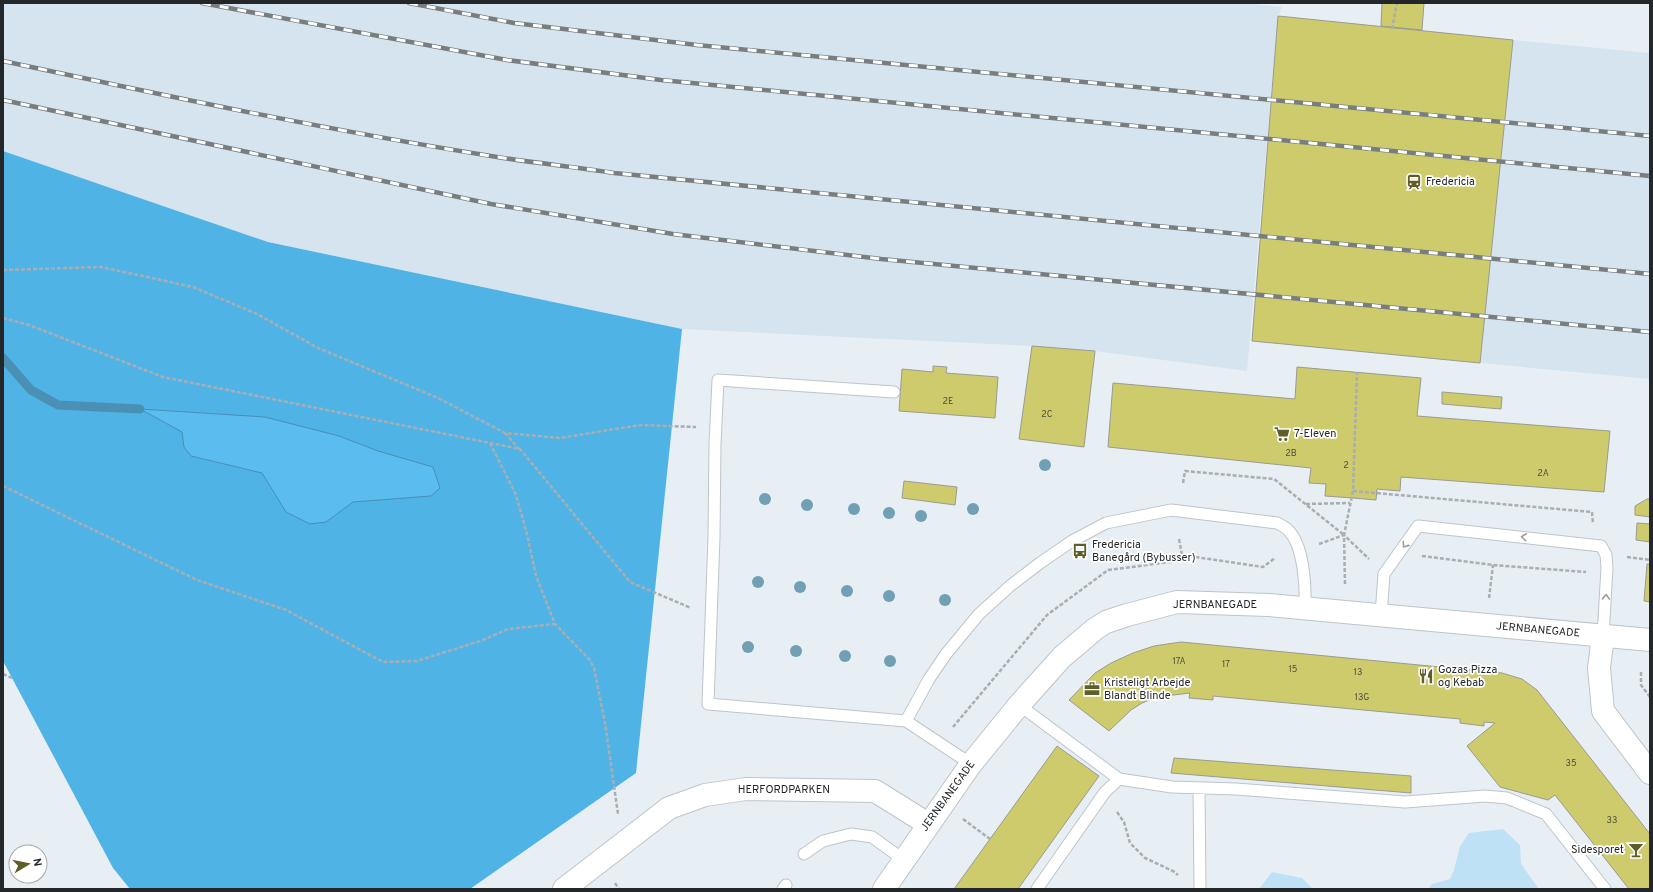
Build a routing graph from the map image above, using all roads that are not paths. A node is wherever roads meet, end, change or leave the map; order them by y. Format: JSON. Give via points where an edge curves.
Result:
{"nodes":[{"id":1,"x":894,"y":392,"type":"dead end"},
{"id":2,"x":1305,"y":609,"type":"junction"},
{"id":3,"x":1381,"y":615,"type":"junction"},
{"id":4,"x":1602,"y":636,"type":"junction"},
{"id":5,"x":1650,"y":640,"type":"edge"},
{"id":6,"x":1019,"y":705,"type":"junction"},
{"id":7,"x":906,"y":721,"type":"junction"},
{"id":8,"x":971,"y":764,"type":"junction"},
{"id":9,"x":1650,"y":773,"type":"edge"},
{"id":10,"x":1119,"y":779,"type":"junction"},
{"id":11,"x":1200,"y":788,"type":"junction"},
{"id":12,"x":928,"y":824,"type":"junction"},
{"id":13,"x":804,"y":854,"type":"dead end"},
{"id":14,"x":904,"y":860,"type":"junction"},
{"id":15,"x":564,"y":889,"type":"edge"},
{"id":16,"x":884,"y":889,"type":"edge"},
{"id":17,"x":1037,"y":889,"type":"edge"},
{"id":18,"x":1200,"y":889,"type":"edge"},
{"id":19,"x":1606,"y":889,"type":"edge"}],
"edges":[{"from":1,"to":7,"type":"lane","via":[[718,380],[708,704]]},
{"from":2,"to":3,"type":"street","name":"JERNBANEGADE"},
{"from":2,"to":6,"type":"street","name":"JERNBANEGADE","via":[[1269,605],[1176,602],[1106,622],[1062,657]]},
{"from":2,"to":7,"type":"lane","via":[[1306,584],[1299,550],[1289,531],[1277,523],[1172,510],[1106,523],[1072,541],[1040,563],[979,614],[946,654]]},
{"from":3,"to":4,"type":"street","name":"JERNBANEGADE"},
{"from":4,"to":3,"type":"lane","one_way":true,"via":[[1607,568],[1606,555],[1601,546],[1418,526],[1384,574]]},
{"from":4,"to":5,"type":"street","name":"JERNBANEGADE"},
{"from":4,"to":9,"type":"street","via":[[1599,668],[1603,711]]},
{"from":6,"to":8,"type":"street","name":"JERNBANEGADE"},
{"from":6,"to":10,"type":"lane"},
{"from":7,"to":8,"type":"lane"},
{"from":8,"to":12,"type":"street","name":"JERNBANEGADE"},
{"from":10,"to":11,"type":"lane","via":[[1172,787]]},
{"from":10,"to":17,"type":"lane","via":[[1104,792]]},
{"from":11,"to":18,"type":"lane"},
{"from":11,"to":19,"type":"lane","via":[[1405,802],[1485,796],[1507,798],[1546,814]]},
{"from":12,"to":14,"type":"street","name":"JERNBANEGADE"},
{"from":12,"to":15,"type":"street","name":"HERFORDPARKEN","via":[[875,791],[746,788],[705,795],[669,808]]},
{"from":13,"to":14,"type":"lane","via":[[823,841],[851,834],[872,837]]},
{"from":14,"to":16,"type":"street","name":"JERNBANEGADE"}]}
